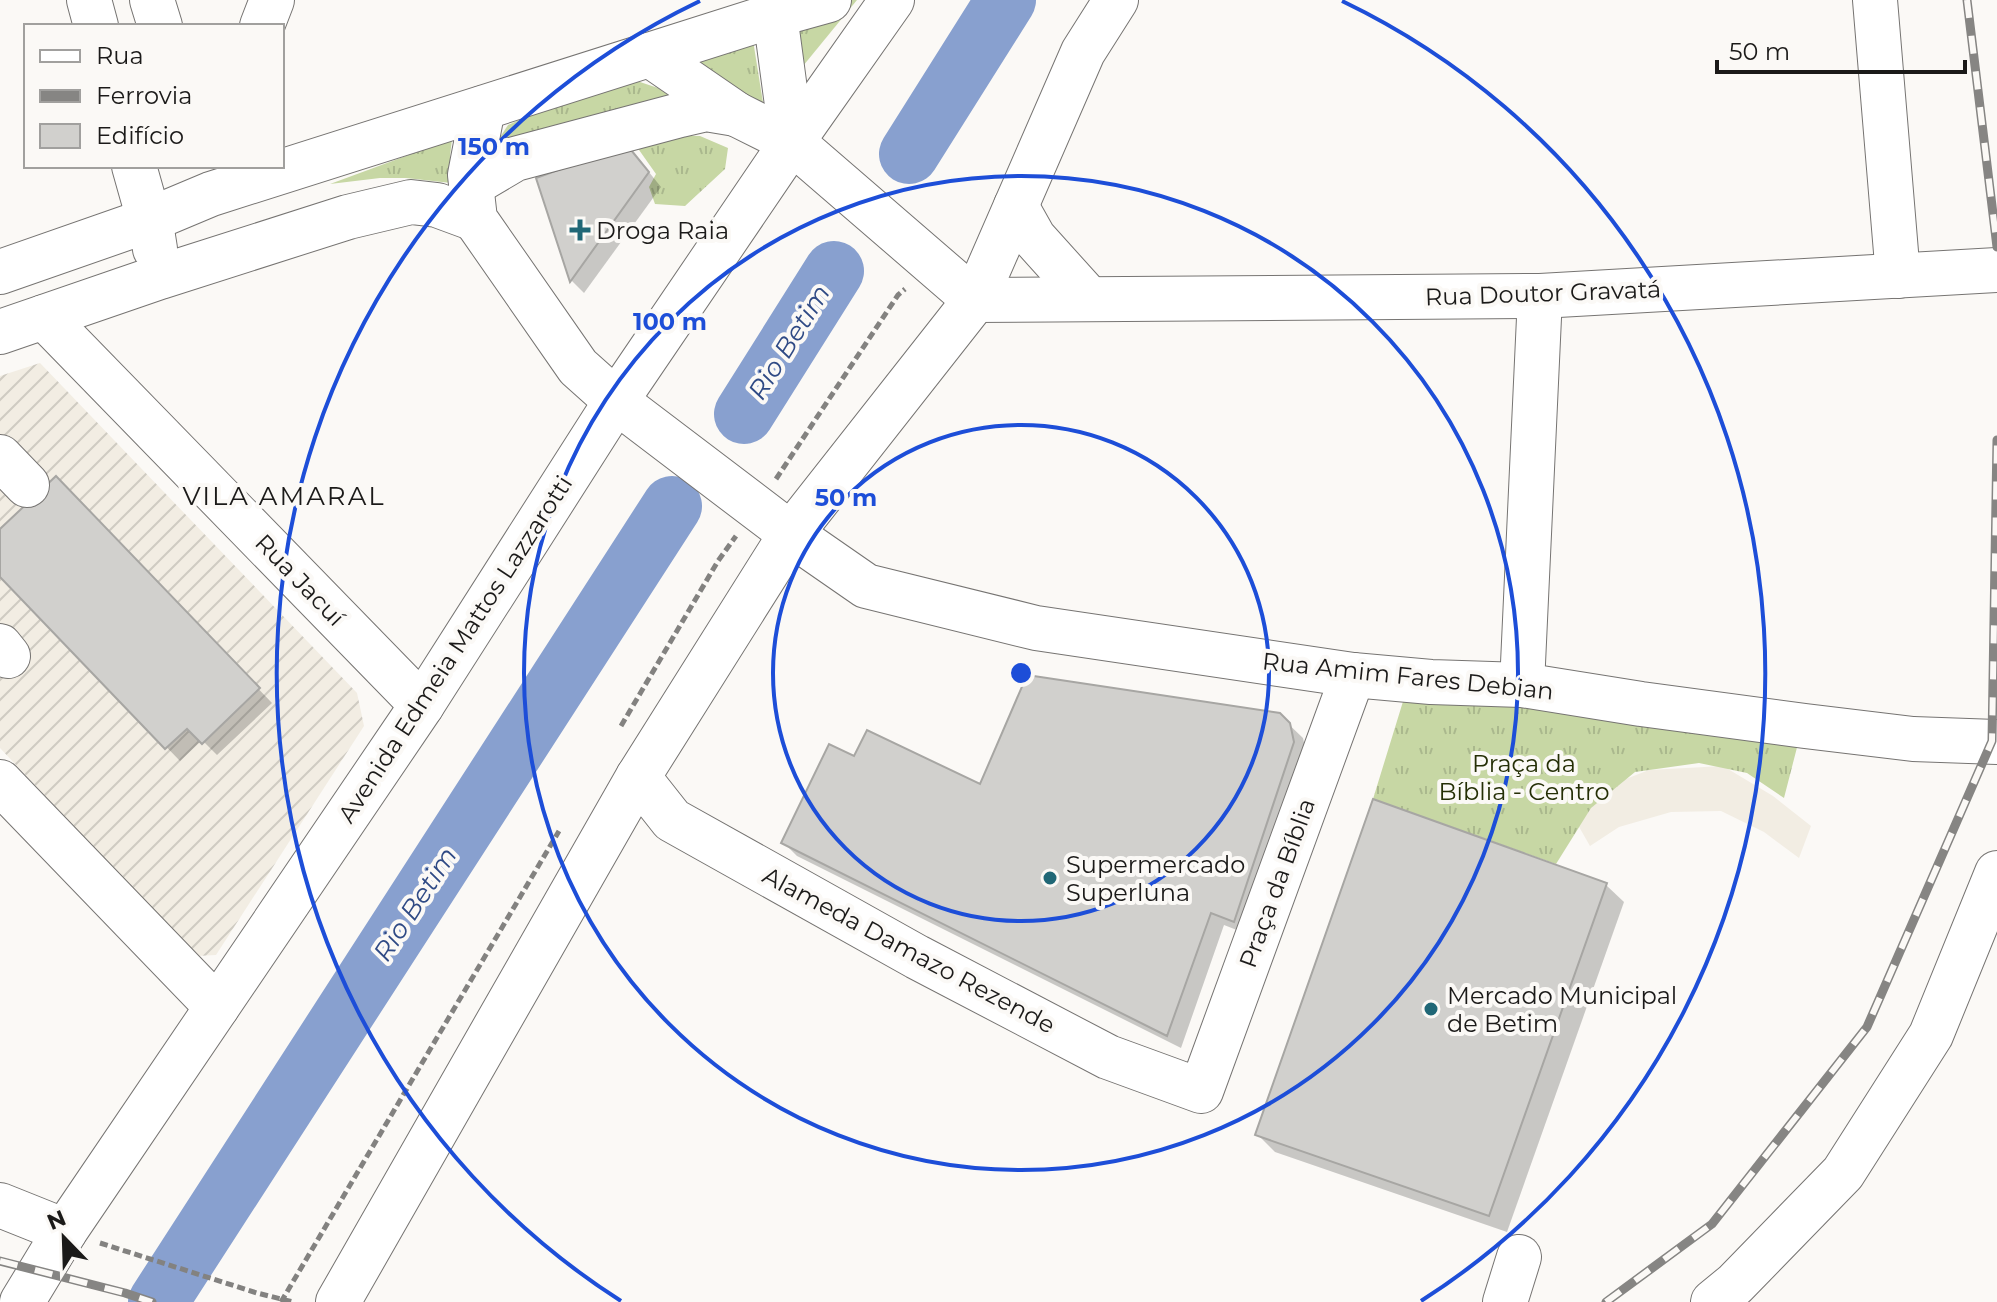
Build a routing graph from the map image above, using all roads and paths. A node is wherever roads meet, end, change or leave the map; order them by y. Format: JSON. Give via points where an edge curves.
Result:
{"nodes":[{"id":1,"x":89,"y":0,"type":"edge"},
{"id":2,"x":152,"y":0,"type":"edge"},
{"id":3,"x":272,"y":0,"type":"edge"},
{"id":4,"x":829,"y":0,"type":"edge"},
{"id":5,"x":892,"y":0,"type":"edge"},
{"id":6,"x":1116,"y":0,"type":"edge"},
{"id":7,"x":1875,"y":0,"type":"edge"},
{"id":8,"x":774,"y":12,"type":"edge"},
{"id":9,"x":95,"y":24,"type":"edge"},
{"id":10,"x":159,"y":24,"type":"edge"},
{"id":11,"x":263,"y":24,"type":"edge"},
{"id":12,"x":650,"y":55,"type":"junction"},
{"id":13,"x":483,"y":108,"type":"junction"},
{"id":14,"x":736,"y":114,"type":"junction"},
{"id":15,"x":792,"y":142,"type":"junction"},
{"id":16,"x":284,"y":160,"type":"edge"},
{"id":17,"x":135,"y":168,"type":"edge"},
{"id":18,"x":253,"y":168,"type":"edge"},
{"id":19,"x":207,"y":180,"type":"edge"},
{"id":20,"x":473,"y":202,"type":"junction"},
{"id":21,"x":1016,"y":206,"type":"junction"},
{"id":22,"x":149,"y":220,"type":"junction"},
{"id":23,"x":228,"y":256,"type":"junction"},
{"id":24,"x":1997,"y":270,"type":"edge"},
{"id":25,"x":0,"y":272,"type":"edge"},
{"id":26,"x":1898,"y":276,"type":"junction"},
{"id":27,"x":160,"y":277,"type":"junction"},
{"id":28,"x":1540,"y":296,"type":"junction"},
{"id":29,"x":1089,"y":299,"type":"junction"},
{"id":30,"x":975,"y":300,"type":"junction"},
{"id":31,"x":44,"y":317,"type":"junction"},
{"id":32,"x":0,"y":332,"type":"edge"},
{"id":33,"x":616,"y":401,"type":"junction"},
{"id":34,"x":791,"y":534,"type":"junction"},
{"id":35,"x":1353,"y":675,"type":"junction"},
{"id":36,"x":1522,"y":685,"type":"junction"},
{"id":37,"x":422,"y":705,"type":"junction"},
{"id":38,"x":1997,"y":742,"type":"edge"},
{"id":39,"x":638,"y":777,"type":"junction"},
{"id":40,"x":0,"y":782,"type":"edge"},
{"id":41,"x":1997,"y":873,"type":"edge"},
{"id":42,"x":217,"y":1007,"type":"junction"},
{"id":43,"x":1201,"y":1091,"type":"joint"},
{"id":44,"x":0,"y":1205,"type":"edge"},
{"id":45,"x":65,"y":1231,"type":"junction"},
{"id":46,"x":122,"y":1250,"type":"dead end"},
{"id":47,"x":1519,"y":1257,"type":"dead end"},
{"id":48,"x":22,"y":1302,"type":"edge"},
{"id":49,"x":293,"y":1302,"type":"edge"},
{"id":50,"x":338,"y":1302,"type":"edge"},
{"id":51,"x":1505,"y":1302,"type":"edge"},
{"id":52,"x":1713,"y":1302,"type":"edge"}],
"edges":[{"from":1,"to":9,"type":"main road"},
{"from":2,"to":10,"type":"main road"},
{"from":3,"to":11,"type":"main road"},
{"from":4,"to":8,"type":"main road"},
{"from":5,"to":15,"type":"main road","name":"Avenida Edmeia Mattos Lazzarotti"},
{"from":6,"to":21,"type":"main road","via":[[1083,52]]},
{"from":7,"to":26,"type":"main road"},
{"from":8,"to":12,"type":"main road"},
{"from":8,"to":15,"type":"main road"},
{"from":12,"to":13,"type":"main road"},
{"from":12,"to":14,"type":"main road"},
{"from":13,"to":16,"type":"main road"},
{"from":13,"to":20,"type":"main road","via":[[470,175]]},
{"from":14,"to":15,"type":"main road"},
{"from":14,"to":20,"type":"main road","via":[[706,109],[515,159]]},
{"from":15,"to":30,"type":"main road"},
{"from":15,"to":33,"type":"main road","name":"Avenida Edmeia Mattos Lazzarotti"},
{"from":17,"to":22,"type":"main road"},
{"from":18,"to":19,"type":"main road"},
{"from":19,"to":22,"type":"main road"},
{"from":19,"to":23,"type":"main road"},
{"from":20,"to":23,"type":"main road","via":[[411,202]]},
{"from":20,"to":33,"type":"main road","name":"Rua Amim Fares Debian","via":[[578,367]]},
{"from":21,"to":29,"type":"main road","via":[[1034,238]]},
{"from":21,"to":30,"type":"main road"},
{"from":22,"to":25,"type":"main road"},
{"from":22,"to":27,"type":"main road"},
{"from":23,"to":27,"type":"main road"},
{"from":24,"to":26,"type":"main road","name":"Rua Doutor Gravatá"},
{"from":26,"to":28,"type":"main road","name":"Rua Doutor Gravatá"},
{"from":27,"to":31,"type":"main road"},
{"from":28,"to":29,"type":"main road","name":"Rua Doutor Gravatá"},
{"from":28,"to":36,"type":"main road"},
{"from":29,"to":30,"type":"main road","name":"Rua Doutor Gravatá"},
{"from":30,"to":34,"type":"main road"},
{"from":31,"to":32,"type":"main road"},
{"from":31,"to":37,"type":"main road","name":"Rua Jacuí"},
{"from":33,"to":34,"type":"main road","name":"Rua Amim Fares Debian"},
{"from":33,"to":37,"type":"main road","name":"Avenida Edmeia Mattos Lazzarotti"},
{"from":34,"to":35,"type":"main road","name":"Rua Amim Fares Debian","via":[[866,586],[1036,628]]},
{"from":34,"to":39,"type":"main road"},
{"from":35,"to":36,"type":"main road","name":"Rua Amim Fares Debian"},
{"from":35,"to":43,"type":"main road","name":"Praça da Bíblia"},
{"from":36,"to":38,"type":"main road","name":"Rua Amim Fares Debian","via":[[1913,739]]},
{"from":37,"to":42,"type":"main road","name":"Avenida Edmeia Mattos Lazzarotti"},
{"from":39,"to":43,"type":"main road","name":"Alameda Damazo Rezende","via":[[672,820],[917,957],[1108,1057]]},
{"from":39,"to":50,"type":"main road"},
{"from":40,"to":42,"type":"main road"},
{"from":41,"to":52,"type":"main road","via":[[1931,1035],[1843,1173]]},
{"from":42,"to":45,"type":"main road","name":"Avenida Edmeia Mattos Lazzarotti"},
{"from":44,"to":45,"type":"main road"},
{"from":45,"to":48,"type":"main road","name":"Avenida Edmeia Mattos Lazzarotti"},
{"from":46,"to":49,"type":"path"},
{"from":47,"to":51,"type":"main road"}]}
